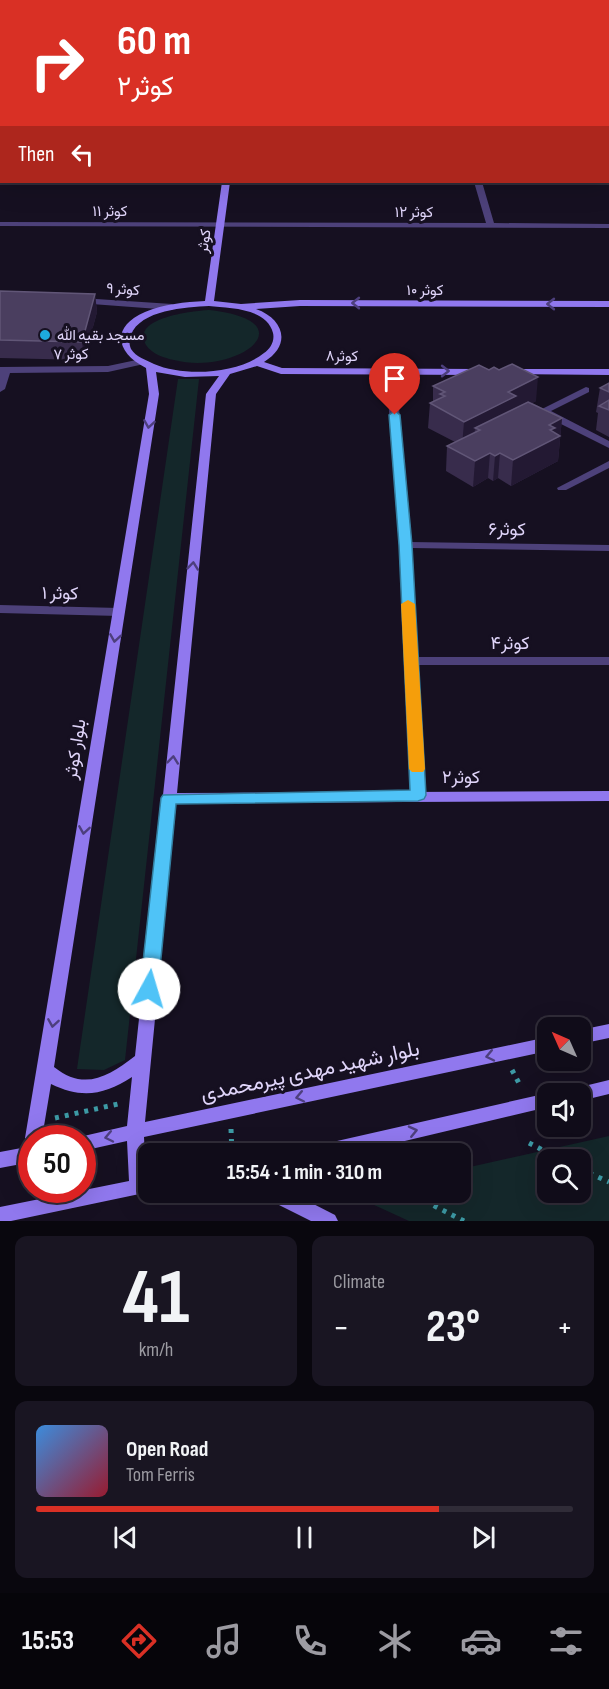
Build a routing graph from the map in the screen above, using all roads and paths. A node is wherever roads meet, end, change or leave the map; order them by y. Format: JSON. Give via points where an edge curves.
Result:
{"nodes":[{"id":1,"x":226,"y":183,"type":"edge"},
{"id":2,"x":478,"y":183,"type":"edge"},
{"id":3,"x":0,"y":224,"type":"edge"},
{"id":4,"x":220,"y":225,"type":"junction"},
{"id":5,"x":491,"y":225,"type":"junction"},
{"id":6,"x":609,"y":226,"type":"edge"},
{"id":7,"x":68,"y":301,"type":"edge"},
{"id":8,"x":209,"y":303,"type":"junction"},
{"id":9,"x":609,"y":303,"type":"edge"},
{"id":10,"x":172,"y":307,"type":"junction"},
{"id":11,"x":241,"y":307,"type":"junction"},
{"id":12,"x":256,"y":362,"type":"junction"},
{"id":13,"x":146,"y":364,"type":"junction"},
{"id":14,"x":3,"y":370,"type":"edge"},
{"id":15,"x":227,"y":371,"type":"junction"},
{"id":16,"x":391,"y":371,"type":"junction"},
{"id":17,"x":609,"y":372,"type":"edge"},
{"id":18,"x":0,"y":388,"type":"edge"},
{"id":19,"x":586,"y":390,"type":"dead end"},
{"id":20,"x":544,"y":411,"type":"junction"},
{"id":21,"x":522,"y":422,"type":"edge"},
{"id":22,"x":609,"y":444,"type":"edge"},
{"id":23,"x":609,"y":464,"type":"edge"},
{"id":24,"x":562,"y":488,"type":"dead end"},
{"id":25,"x":405,"y":545,"type":"junction"},
{"id":26,"x":609,"y":548,"type":"edge"},
{"id":27,"x":0,"y":609,"type":"edge"},
{"id":28,"x":119,"y":612,"type":"junction"},
{"id":29,"x":411,"y":661,"type":"junction"},
{"id":30,"x":609,"y":661,"type":"edge"},
{"id":31,"x":418,"y":795,"type":"junction"},
{"id":32,"x":609,"y":795,"type":"edge"},
{"id":33,"x":169,"y":798,"type":"junction"},
{"id":34,"x":609,"y":1031,"type":"edge"},
{"id":35,"x":591,"y":1035,"type":"edge"},
{"id":36,"x":537,"y":1046,"type":"edge"},
{"id":37,"x":503,"y":1053,"type":"junction"},
{"id":38,"x":142,"y":1060,"type":"junction"},
{"id":39,"x":45,"y":1070,"type":"junction"},
{"id":40,"x":609,"y":1087,"type":"edge"},
{"id":41,"x":591,"y":1091,"type":"edge"},
{"id":42,"x":537,"y":1102,"type":"edge"},
{"id":43,"x":530,"y":1104,"type":"junction"},
{"id":44,"x":36,"y":1125,"type":"edge"},
{"id":45,"x":135,"y":1132,"type":"junction"},
{"id":46,"x":96,"y":1140,"type":"edge"},
{"id":47,"x":362,"y":1143,"type":"edge"},
{"id":48,"x":529,"y":1143,"type":"dead end"},
{"id":49,"x":541,"y":1149,"type":"edge"},
{"id":50,"x":138,"y":1152,"type":"edge"},
{"id":51,"x":18,"y":1156,"type":"edge"},
{"id":52,"x":0,"y":1160,"type":"edge"},
{"id":53,"x":591,"y":1174,"type":"edge"},
{"id":54,"x":609,"y":1182,"type":"edge"},
{"id":55,"x":138,"y":1187,"type":"edge"},
{"id":56,"x":293,"y":1203,"type":"edge"},
{"id":57,"x":429,"y":1203,"type":"edge"},
{"id":58,"x":0,"y":1215,"type":"edge"},
{"id":59,"x":329,"y":1221,"type":"edge"},
{"id":60,"x":464,"y":1221,"type":"edge"}],
"edges":[{"from":1,"to":4,"type":"main road","name":"کوثر"},
{"from":2,"to":5,"type":"street"},
{"from":3,"to":4,"type":"street","name":"کوثر ۱۱"},
{"from":4,"to":5,"type":"street","name":"کوثر ۱۲"},
{"from":4,"to":8,"type":"main road","name":"کوثر"},
{"from":5,"to":6,"type":"street","name":"کوثر ۱۲"},
{"from":7,"to":10,"type":"street","name":"کوثر ۹"},
{"from":8,"to":10,"type":"main road"},
{"from":8,"to":11,"type":"main road"},
{"from":9,"to":11,"type":"main road","name":"کوثر ۱۰","one_way":true,"via":[[300,303]]},
{"from":10,"to":13,"type":"main road","via":[[141,318],[126,336],[130,354]]},
{"from":11,"to":12,"type":"main road","via":[[276,327],[276,346]]},
{"from":12,"to":15,"type":"main road"},
{"from":12,"to":16,"type":"main road","name":"کوثر۸","via":[[281,370]]},
{"from":13,"to":14,"type":"street","name":"کوثر ۷","via":[[108,369]]},
{"from":13,"to":15,"type":"main road","via":[[187,374]]},
{"from":13,"to":28,"type":"main road","name":"بلوار کوثر","one_way":true,"via":[[154,394]]},
{"from":14,"to":18,"type":"street"},
{"from":33,"to":15,"type":"main road","one_way":true,"via":[[210,394]]},
{"from":16,"to":17,"type":"main road","name":"کوثر۸","one_way":true},
{"from":16,"to":25,"type":"street"},
{"from":19,"to":20,"type":"street"},
{"from":20,"to":21,"type":"street"},
{"from":20,"to":22,"type":"street"},
{"from":23,"to":24,"type":"street"},
{"from":25,"to":26,"type":"street","name":"کوثر۶"},
{"from":25,"to":29,"type":"street"},
{"from":27,"to":28,"type":"street","name":"کوثر ۱"},
{"from":28,"to":39,"type":"main road","name":"بلوار کوثر","one_way":true},
{"from":29,"to":30,"type":"street","name":"کوثر۴"},
{"from":29,"to":31,"type":"street"},
{"from":31,"to":32,"type":"main road","name":"کوثر۲"},
{"from":31,"to":33,"type":"main road","name":"کوثر۲"},
{"from":33,"to":38,"type":"main road"},
{"from":34,"to":35,"type":"main road"},
{"from":36,"to":37,"type":"main road","name":"بلوار شهید مهدی پیرمحمدی"},
{"from":37,"to":43,"type":"path"},
{"from":37,"to":45,"type":"main road","name":"بلوار شهید مهدی پیرمحمدی","one_way":true},
{"from":38,"to":39,"type":"main road","via":[[113,1080],[93,1087],[57,1082]]},
{"from":38,"to":45,"type":"main road"},
{"from":39,"to":44,"type":"main road","name":"بلوار کوثر"},
{"from":40,"to":41,"type":"main road"},
{"from":42,"to":43,"type":"main road"},
{"from":47,"to":43,"type":"main road","one_way":true},
{"from":45,"to":46,"type":"main road","name":"بلوار شهید مهدی پیرمحمدی","one_way":true},
{"from":45,"to":50,"type":"main road"},
{"from":48,"to":49,"type":"path"},
{"from":51,"to":52,"type":"main road"},
{"from":53,"to":54,"type":"path"},
{"from":55,"to":58,"type":"main road"},
{"from":56,"to":59,"type":"main road"},
{"from":57,"to":60,"type":"path"}]}
